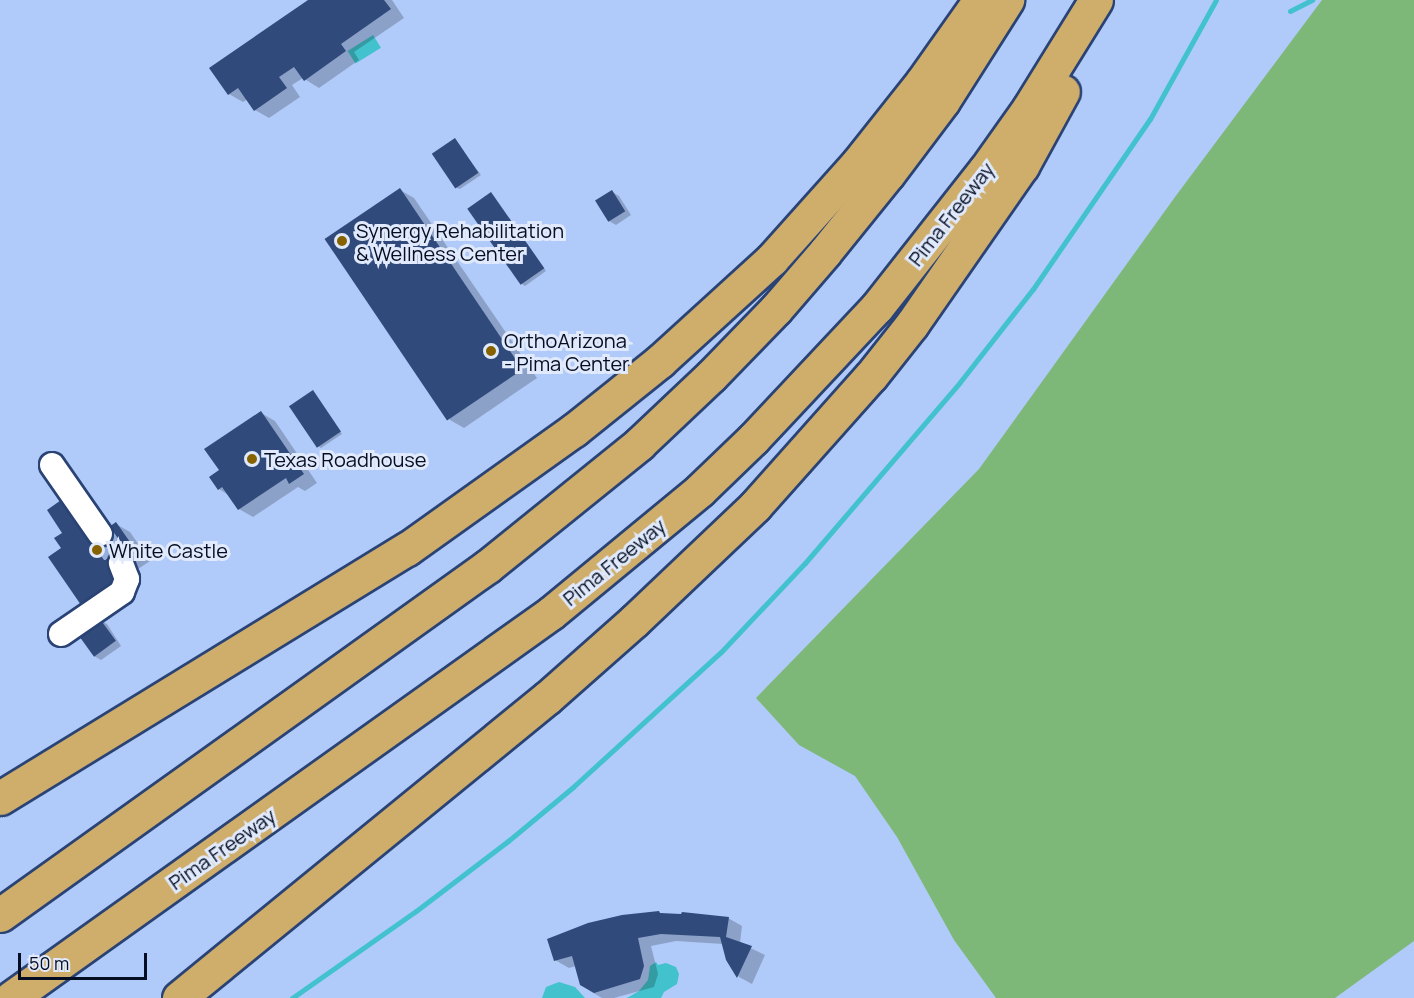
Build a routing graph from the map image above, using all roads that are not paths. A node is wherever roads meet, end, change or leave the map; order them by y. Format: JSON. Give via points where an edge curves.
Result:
{"nodes":[{"id":1,"x":980,"y":0,"type":"edge"},
{"id":2,"x":1007,"y":0,"type":"edge"},
{"id":3,"x":1096,"y":0,"type":"edge"},
{"id":4,"x":1105,"y":0,"type":"edge"},
{"id":5,"x":52,"y":465,"type":"dead end"},
{"id":6,"x":100,"y":534,"type":"tunnel mouth"},
{"id":7,"x":121,"y":563,"type":"tunnel mouth"},
{"id":8,"x":61,"y":634,"type":"dead end"},
{"id":9,"x":0,"y":798,"type":"edge"},
{"id":10,"x":0,"y":915,"type":"edge"},
{"id":11,"x":11,"y":998,"type":"edge"},
{"id":12,"x":179,"y":998,"type":"edge"}],
"edges":[{"from":1,"to":9,"type":"highway","via":[[857,164],[772,259],[660,362],[518,471],[366,576]]},
{"from":2,"to":10,"type":"highway","via":[[943,100],[825,252],[776,309],[639,444],[488,566]]},
{"from":3,"to":11,"type":"highway","name":"Pima Freeway","via":[[1010,135],[892,289],[818,372],[700,490],[551,613]]},
{"from":4,"to":12,"type":"highway","via":[[1068,81],[1022,166],[956,265],[872,376],[755,506],[547,698]]},
{"from":5,"to":6,"type":"lane"},
{"from":7,"to":8,"type":"lane","via":[[127,579],[122,592]]}]}
